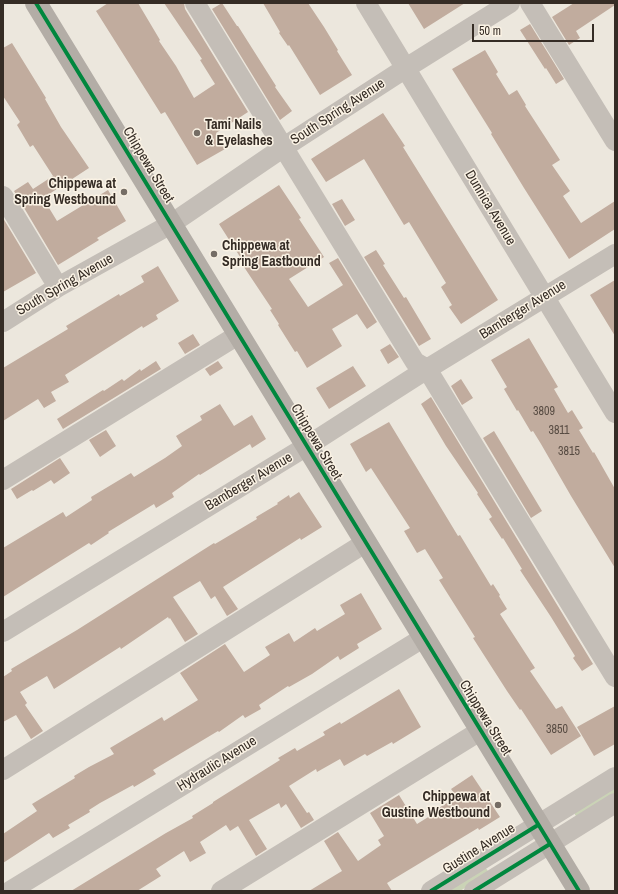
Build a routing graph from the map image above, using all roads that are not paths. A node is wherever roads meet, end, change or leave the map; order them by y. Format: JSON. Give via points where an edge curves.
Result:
{"nodes":[{"id":1,"x":36,"y":3,"type":"edge"},
{"id":2,"x":195,"y":3,"type":"edge"},
{"id":3,"x":366,"y":3,"type":"edge"},
{"id":4,"x":510,"y":3,"type":"edge"},
{"id":5,"x":530,"y":3,"type":"edge"},
{"id":6,"x":406,"y":68,"type":"junction"},
{"id":7,"x":615,"y":141,"type":"edge"},
{"id":8,"x":284,"y":147,"type":"junction"},
{"id":9,"x":3,"y":196,"type":"edge"},
{"id":10,"x":171,"y":224,"type":"junction"},
{"id":11,"x":615,"y":254,"type":"edge"},
{"id":12,"x":58,"y":287,"type":"junction"},
{"id":13,"x":545,"y":297,"type":"junction"},
{"id":14,"x":3,"y":322,"type":"edge"},
{"id":15,"x":238,"y":335,"type":"junction"},
{"id":16,"x":427,"y":369,"type":"junction"},
{"id":17,"x":615,"y":413,"type":"edge"},
{"id":18,"x":307,"y":446,"type":"junction"},
{"id":19,"x":3,"y":480,"type":"edge"},
{"id":20,"x":365,"y":543,"type":"junction"},
{"id":21,"x":3,"y":632,"type":"edge"},
{"id":22,"x":423,"y":638,"type":"junction"},
{"id":23,"x":615,"y":677,"type":"edge"},
{"id":24,"x":480,"y":731,"type":"junction"},
{"id":25,"x":3,"y":770,"type":"edge"},
{"id":26,"x":615,"y":777,"type":"edge"},
{"id":27,"x":615,"y":804,"type":"edge"},
{"id":28,"x":538,"y":825,"type":"junction"},
{"id":29,"x":550,"y":844,"type":"junction"},
{"id":30,"x":10,"y":891,"type":"edge"},
{"id":31,"x":221,"y":891,"type":"edge"},
{"id":32,"x":431,"y":891,"type":"edge"},
{"id":33,"x":474,"y":891,"type":"edge"},
{"id":34,"x":579,"y":891,"type":"edge"}],
"edges":[{"from":1,"to":10,"type":"main road","name":"Chippewa Street"},
{"from":2,"to":8,"type":"street"},
{"from":3,"to":6,"type":"street","name":"Dunnica Avenue"},
{"from":4,"to":6,"type":"street","name":"South Spring Avenue"},
{"from":5,"to":7,"type":"street"},
{"from":6,"to":8,"type":"street","name":"South Spring Avenue"},
{"from":6,"to":13,"type":"street","name":"Dunnica Avenue"},
{"from":8,"to":10,"type":"street","name":"South Spring Avenue"},
{"from":8,"to":16,"type":"street","via":[[415,362]]},
{"from":9,"to":12,"type":"street"},
{"from":10,"to":12,"type":"street","name":"South Spring Avenue"},
{"from":10,"to":15,"type":"main road","name":"Chippewa Street"},
{"from":11,"to":13,"type":"street","name":"Bamberger Avenue"},
{"from":12,"to":14,"type":"street","name":"South Spring Avenue"},
{"from":13,"to":16,"type":"street","name":"Bamberger Avenue"},
{"from":13,"to":17,"type":"street","name":"Dunnica Avenue"},
{"from":15,"to":18,"type":"main road","name":"Chippewa Street"},
{"from":15,"to":19,"type":"street"},
{"from":16,"to":18,"type":"street","name":"Bamberger Avenue"},
{"from":16,"to":23,"type":"street"},
{"from":18,"to":20,"type":"main road","name":"Chippewa Street"},
{"from":18,"to":21,"type":"street","name":"Bamberger Avenue"},
{"from":20,"to":22,"type":"main road","name":"Chippewa Street"},
{"from":20,"to":25,"type":"street"},
{"from":22,"to":24,"type":"main road","name":"Chippewa Street"},
{"from":22,"to":30,"type":"street","name":"Hydraulic Avenue"},
{"from":24,"to":28,"type":"main road","name":"Chippewa Street"},
{"from":24,"to":31,"type":"street"},
{"from":26,"to":28,"type":"street","name":"Gustine Avenue"},
{"from":27,"to":29,"type":"street"},
{"from":28,"to":29,"type":"main road","name":"Chippewa Street"},
{"from":28,"to":32,"type":"street","name":"Gustine Avenue"},
{"from":29,"to":33,"type":"street"},
{"from":29,"to":34,"type":"main road","name":"Chippewa Street"}]}
